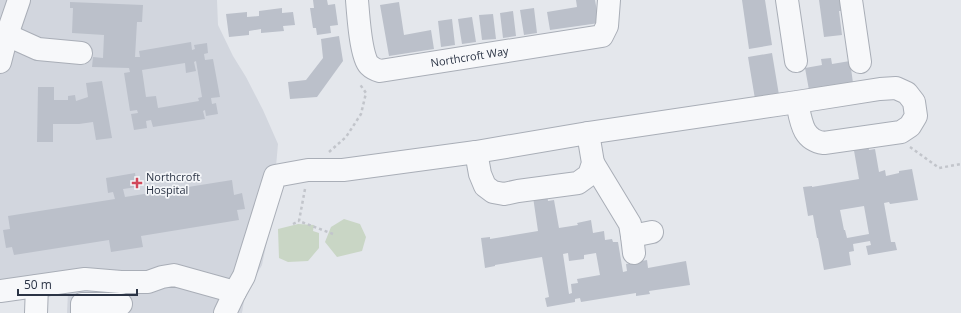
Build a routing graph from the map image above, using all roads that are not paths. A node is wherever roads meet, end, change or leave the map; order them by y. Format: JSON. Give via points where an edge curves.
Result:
{"nodes":[{"id":1,"x":19,"y":0,"type":"edge"},
{"id":2,"x":356,"y":0,"type":"edge"},
{"id":3,"x":609,"y":0,"type":"edge"},
{"id":4,"x":787,"y":0,"type":"edge"},
{"id":5,"x":851,"y":0,"type":"edge"},
{"id":6,"x":3,"y":35,"type":"edge"},
{"id":7,"x":81,"y":53,"type":"dead end"},
{"id":8,"x":796,"y":61,"type":"dead end"},
{"id":9,"x":0,"y":62,"type":"edge"},
{"id":10,"x":860,"y":62,"type":"dead end"},
{"id":11,"x":797,"y":102,"type":"junction"},
{"id":12,"x":588,"y":133,"type":"junction"},
{"id":13,"x":476,"y":152,"type":"junction"},
{"id":14,"x":593,"y":163,"type":"junction"},
{"id":15,"x":639,"y":240,"type":"dead end"},
{"id":16,"x":121,"y":282,"type":"junction"},
{"id":17,"x":37,"y":286,"type":"junction"},
{"id":18,"x":0,"y":292,"type":"edge"},
{"id":19,"x":235,"y":292,"type":"junction"},
{"id":20,"x":121,"y":309,"type":"edge"},
{"id":21,"x":36,"y":313,"type":"edge"},
{"id":22,"x":82,"y":313,"type":"edge"},
{"id":23,"x":225,"y":313,"type":"edge"}],
"edges":[{"from":1,"to":6,"type":"street"},
{"from":2,"to":3,"type":"street","name":"Northcroft Way","via":[[364,59],[368,65],[380,71],[602,36],[607,26]]},
{"from":4,"to":8,"type":"street"},
{"from":5,"to":10,"type":"street"},
{"from":6,"to":7,"type":"street","via":[[38,49]]},
{"from":6,"to":9,"type":"street"},
{"from":11,"to":11,"type":"street","via":[[896,88],[907,93],[914,102],[916,116],[910,126],[901,132],[824,144],[816,142],[805,132]]},
{"from":11,"to":12,"type":"street"},
{"from":12,"to":13,"type":"street"},
{"from":12,"to":14,"type":"street"},
{"from":13,"to":14,"type":"street","via":[[480,174],[486,186],[493,192],[504,194],[578,183],[589,175]]},
{"from":13,"to":19,"type":"street","via":[[343,170],[308,170],[275,176],[244,276]]},
{"from":14,"to":15,"type":"street"},
{"from":16,"to":17,"type":"street","via":[[85,279]]},
{"from":16,"to":19,"type":"street","via":[[148,282],[162,276],[174,275]]},
{"from":16,"to":20,"type":"street"},
{"from":17,"to":18,"type":"street"},
{"from":17,"to":21,"type":"street"},
{"from":19,"to":23,"type":"street"},
{"from":20,"to":22,"type":"street","via":[[82,304]]}]}
